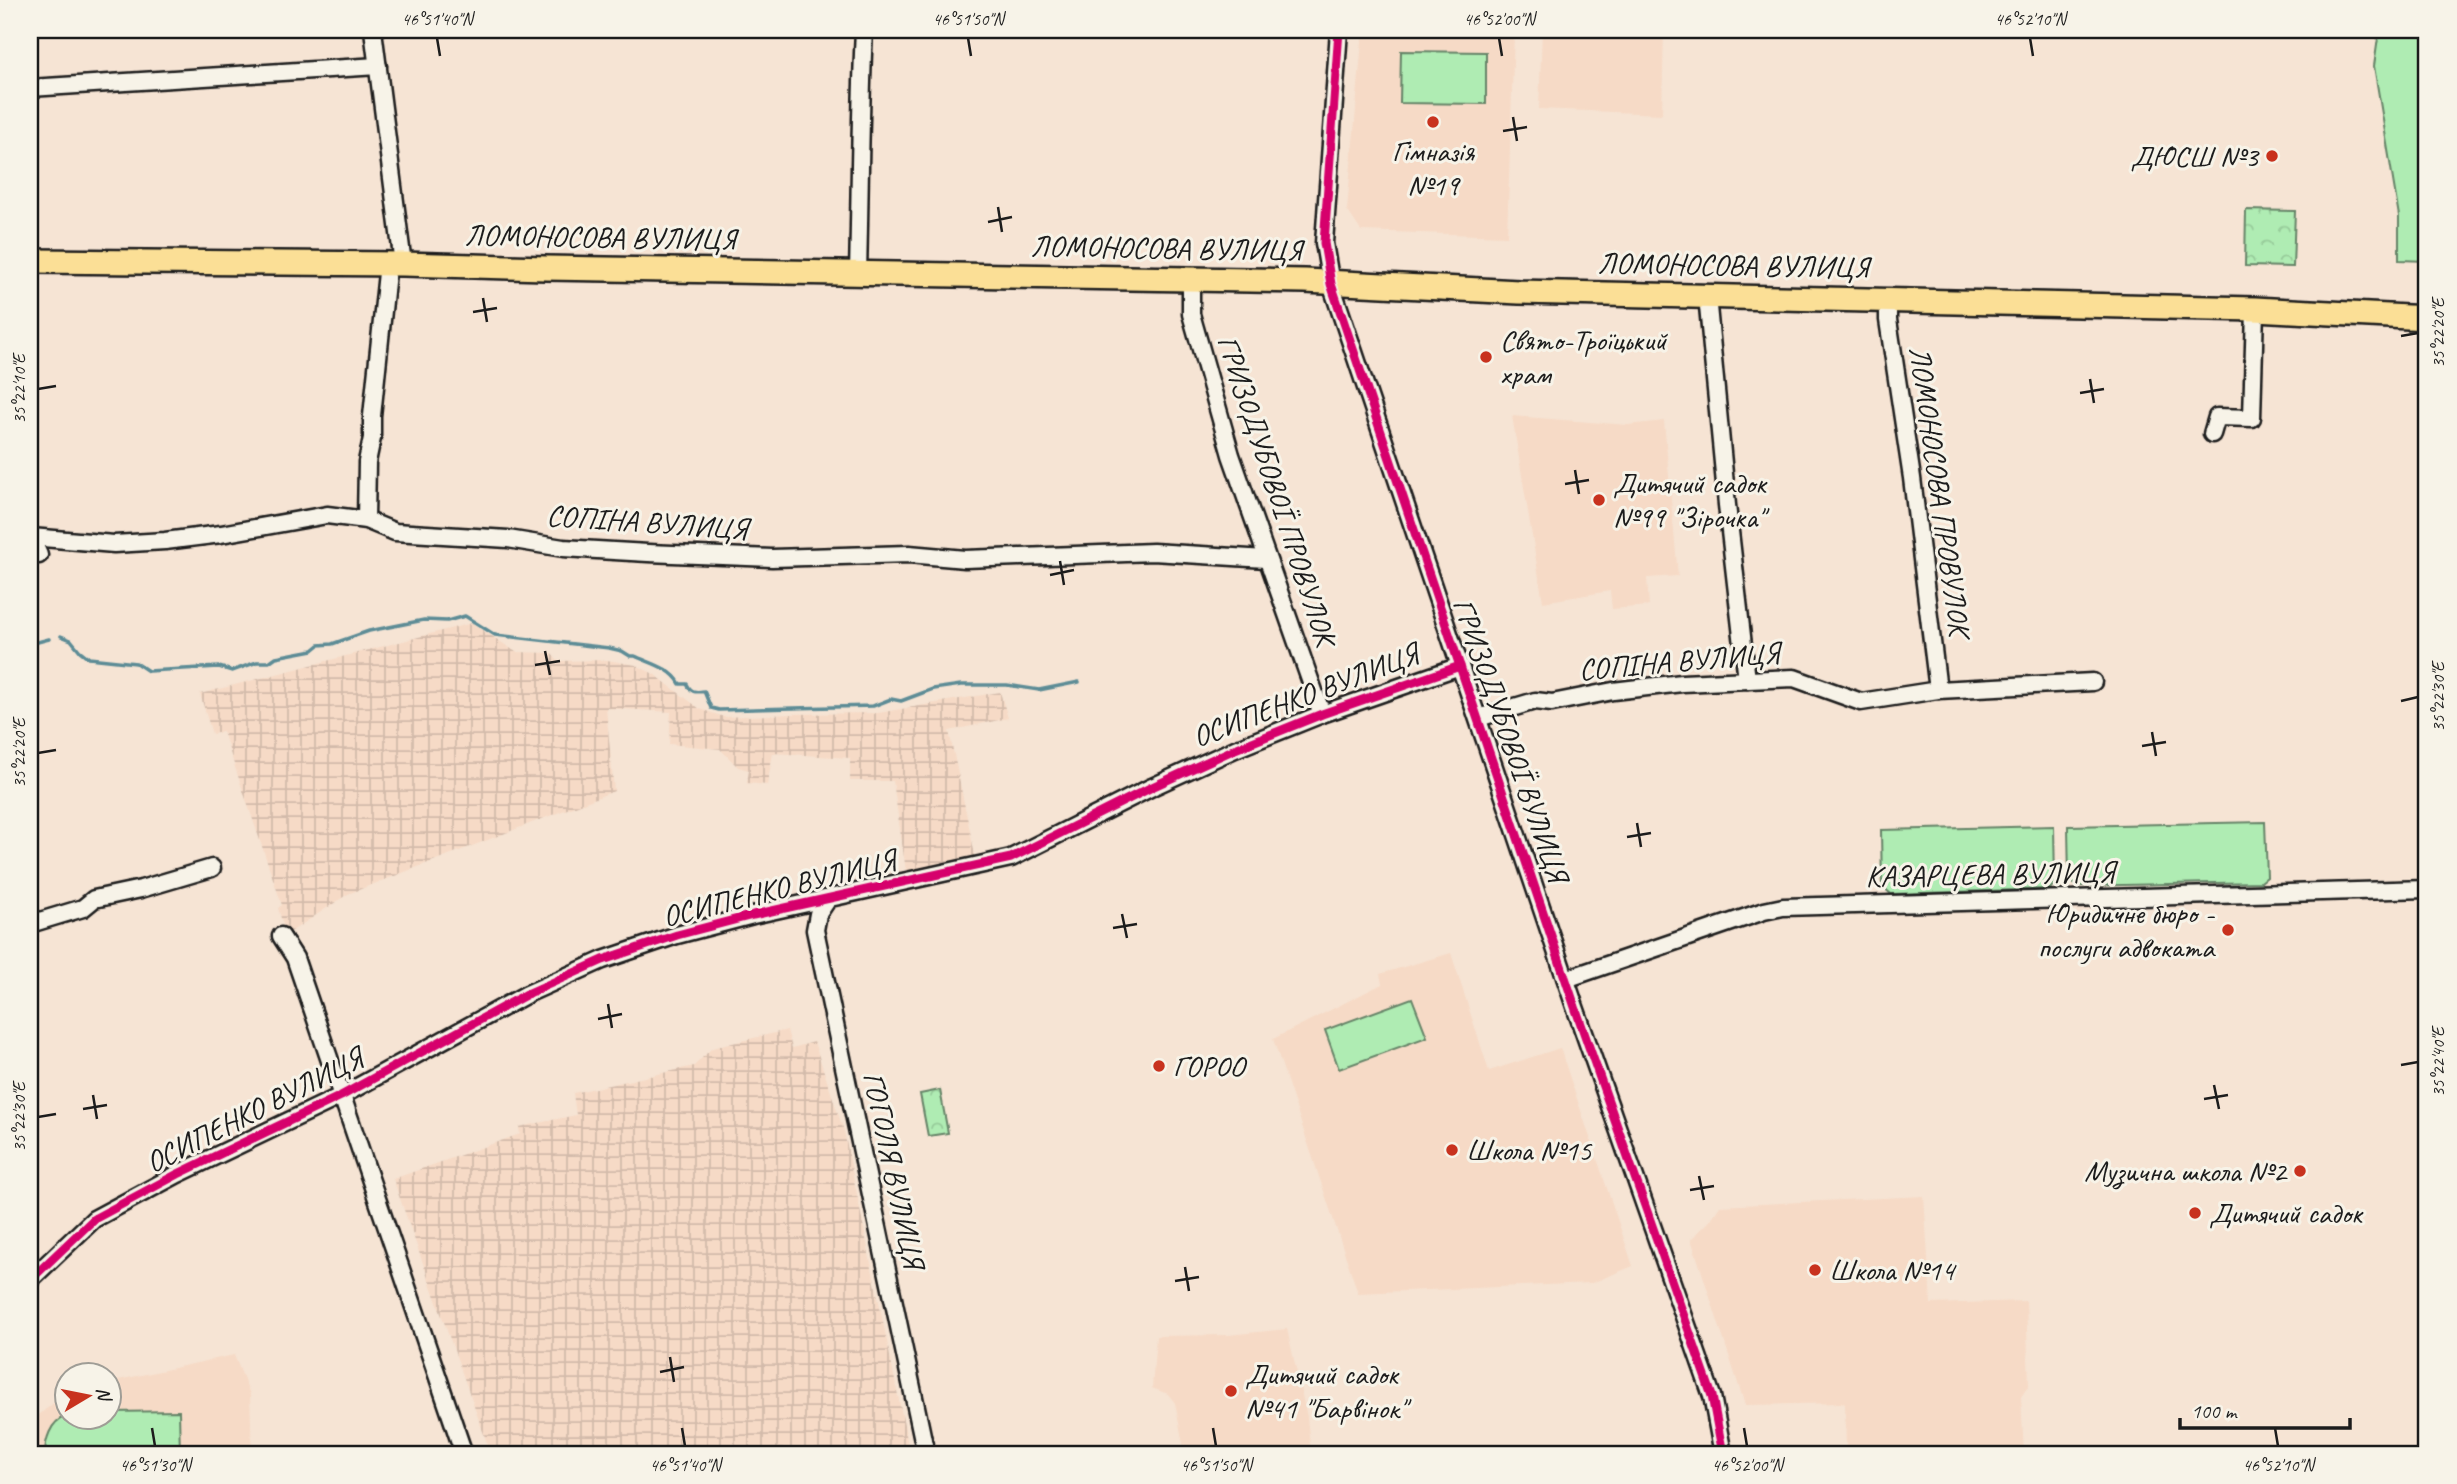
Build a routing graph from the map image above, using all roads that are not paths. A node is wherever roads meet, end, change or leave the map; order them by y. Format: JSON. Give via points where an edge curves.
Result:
{"nodes":[{"id":1,"x":373,"y":30,"type":"edge"},
{"id":2,"x":864,"y":30,"type":"edge"},
{"id":3,"x":1339,"y":30,"type":"edge"},
{"id":4,"x":378,"y":66,"type":"junction"},
{"id":5,"x":30,"y":88,"type":"edge"},
{"id":6,"x":30,"y":261,"type":"edge"},
{"id":7,"x":396,"y":263,"type":"junction"},
{"id":8,"x":858,"y":274,"type":"junction"},
{"id":9,"x":1191,"y":280,"type":"junction"},
{"id":10,"x":1331,"y":284,"type":"junction"},
{"id":11,"x":1707,"y":296,"type":"junction"},
{"id":12,"x":1888,"y":300,"type":"junction"},
{"id":13,"x":2255,"y":309,"type":"junction"},
{"id":14,"x":2427,"y":318,"type":"edge"},
{"id":15,"x":2212,"y":434,"type":"dead end"},
{"id":16,"x":366,"y":520,"type":"junction"},
{"id":17,"x":30,"y":536,"type":"edge"},
{"id":18,"x":39,"y":555,"type":"dead end"},
{"id":19,"x":1266,"y":559,"type":"junction"},
{"id":20,"x":1460,"y":666,"type":"junction"},
{"id":21,"x":1747,"y":680,"type":"junction"},
{"id":22,"x":2094,"y":682,"type":"dead end"},
{"id":23,"x":1938,"y":690,"type":"junction"},
{"id":24,"x":1322,"y":714,"type":"junction"},
{"id":25,"x":1478,"y":718,"type":"junction"},
{"id":26,"x":212,"y":868,"type":"dead end"},
{"id":27,"x":2427,"y":888,"type":"edge"},
{"id":28,"x":828,"y":899,"type":"junction"},
{"id":29,"x":30,"y":924,"type":"edge"},
{"id":30,"x":281,"y":936,"type":"dead end"},
{"id":31,"x":1566,"y":979,"type":"junction"},
{"id":32,"x":341,"y":1096,"type":"junction"},
{"id":33,"x":30,"y":1280,"type":"edge"},
{"id":34,"x":464,"y":1454,"type":"edge"},
{"id":35,"x":926,"y":1454,"type":"edge"},
{"id":36,"x":1723,"y":1454,"type":"edge"}],
"edges":[{"from":1,"to":4,"type":"street"},
{"from":2,"to":8,"type":"street"},
{"from":3,"to":10,"type":"street","name":"ГРИЗОДУБОВОЇ ВУЛИЦЯ","via":[[1324,243]]},
{"from":4,"to":5,"type":"street"},
{"from":4,"to":7,"type":"street"},
{"from":6,"to":7,"type":"highway","name":"ЛОМОНОСОВА ВУЛИЦЯ"},
{"from":7,"to":8,"type":"highway","name":"ЛОМОНОСОВА ВУЛИЦЯ"},
{"from":7,"to":16,"type":"street","via":[[372,416]]},
{"from":8,"to":9,"type":"highway","name":"ЛОМОНОСОВА ВУЛИЦЯ"},
{"from":9,"to":10,"type":"highway","name":"ЛОМОНОСОВА ВУЛИЦЯ"},
{"from":9,"to":19,"type":"street","name":"ГРИЗОДУБОВОЇ ПРОВУЛОК","via":[[1191,314]]},
{"from":10,"to":11,"type":"highway","name":"ЛОМОНОСОВА ВУЛИЦЯ"},
{"from":10,"to":20,"type":"street","name":"ГРИЗОДУБОВОЇ ВУЛИЦЯ"},
{"from":11,"to":12,"type":"highway","name":"ЛОМОНОСОВА ВУЛИЦЯ"},
{"from":11,"to":21,"type":"street"},
{"from":12,"to":13,"type":"highway","name":"ЛОМОНОСОВА ВУЛИЦЯ"},
{"from":12,"to":23,"type":"street","name":"ЛОМОНОСОВА ПРОВУЛОК"},
{"from":13,"to":14,"type":"highway","name":"ЛОМОНОСОВА ВУЛИЦЯ"},
{"from":13,"to":15,"type":"street","via":[[2252,418],[2217,416]]},
{"from":16,"to":17,"type":"street","name":"СОПІНА ВУЛИЦЯ","via":[[327,515],[221,534],[114,544]]},
{"from":16,"to":19,"type":"street","name":"СОПІНА ВУЛИЦЯ","via":[[395,532],[649,553],[965,559],[1153,552]]},
{"from":17,"to":18,"type":"street"},
{"from":19,"to":24,"type":"street","name":"ГРИЗОДУБОВОЇ ПРОВУЛОК"},
{"from":20,"to":24,"type":"street","name":"ОСИПЕНКО ВУЛИЦЯ"},
{"from":20,"to":25,"type":"street","name":"ГРИЗОДУБОВОЇ ВУЛИЦЯ"},
{"from":21,"to":23,"type":"street","name":"СОПІНА ВУЛИЦЯ","via":[[1794,678],[1861,702]]},
{"from":21,"to":25,"type":"street","name":"СОПІНА ВУЛИЦЯ","via":[[1613,691],[1552,703],[1535,701]]},
{"from":22,"to":23,"type":"street","name":"СОПІНА ВУЛИЦЯ"},
{"from":24,"to":28,"type":"street","name":"ОСИПЕНКО ВУЛИЦЯ","via":[[1152,787],[1012,858]]},
{"from":25,"to":31,"type":"street","name":"ГРИЗОДУБОВОЇ ВУЛИЦЯ"},
{"from":26,"to":29,"type":"street","via":[[94,899],[83,908]]},
{"from":27,"to":31,"type":"street","name":"КАЗАРЦЕВА ВУЛИЦЯ","via":[[1783,907]]},
{"from":28,"to":32,"type":"street","name":"ОСИПЕНКО ВУЛИЦЯ","via":[[677,935],[603,960],[527,995]]},
{"from":28,"to":35,"type":"street","name":"ГОГОЛЯ ВУЛИЦЯ","via":[[815,930]]},
{"from":30,"to":32,"type":"street","via":[[295,958]]},
{"from":31,"to":36,"type":"street","name":"ГРИЗОДУБОВОЇ ВУЛИЦЯ","via":[[1712,1396]]},
{"from":32,"to":33,"type":"street","name":"ОСИПЕНКО ВУЛИЦЯ","via":[[94,1219]]},
{"from":32,"to":34,"type":"street"}]}
